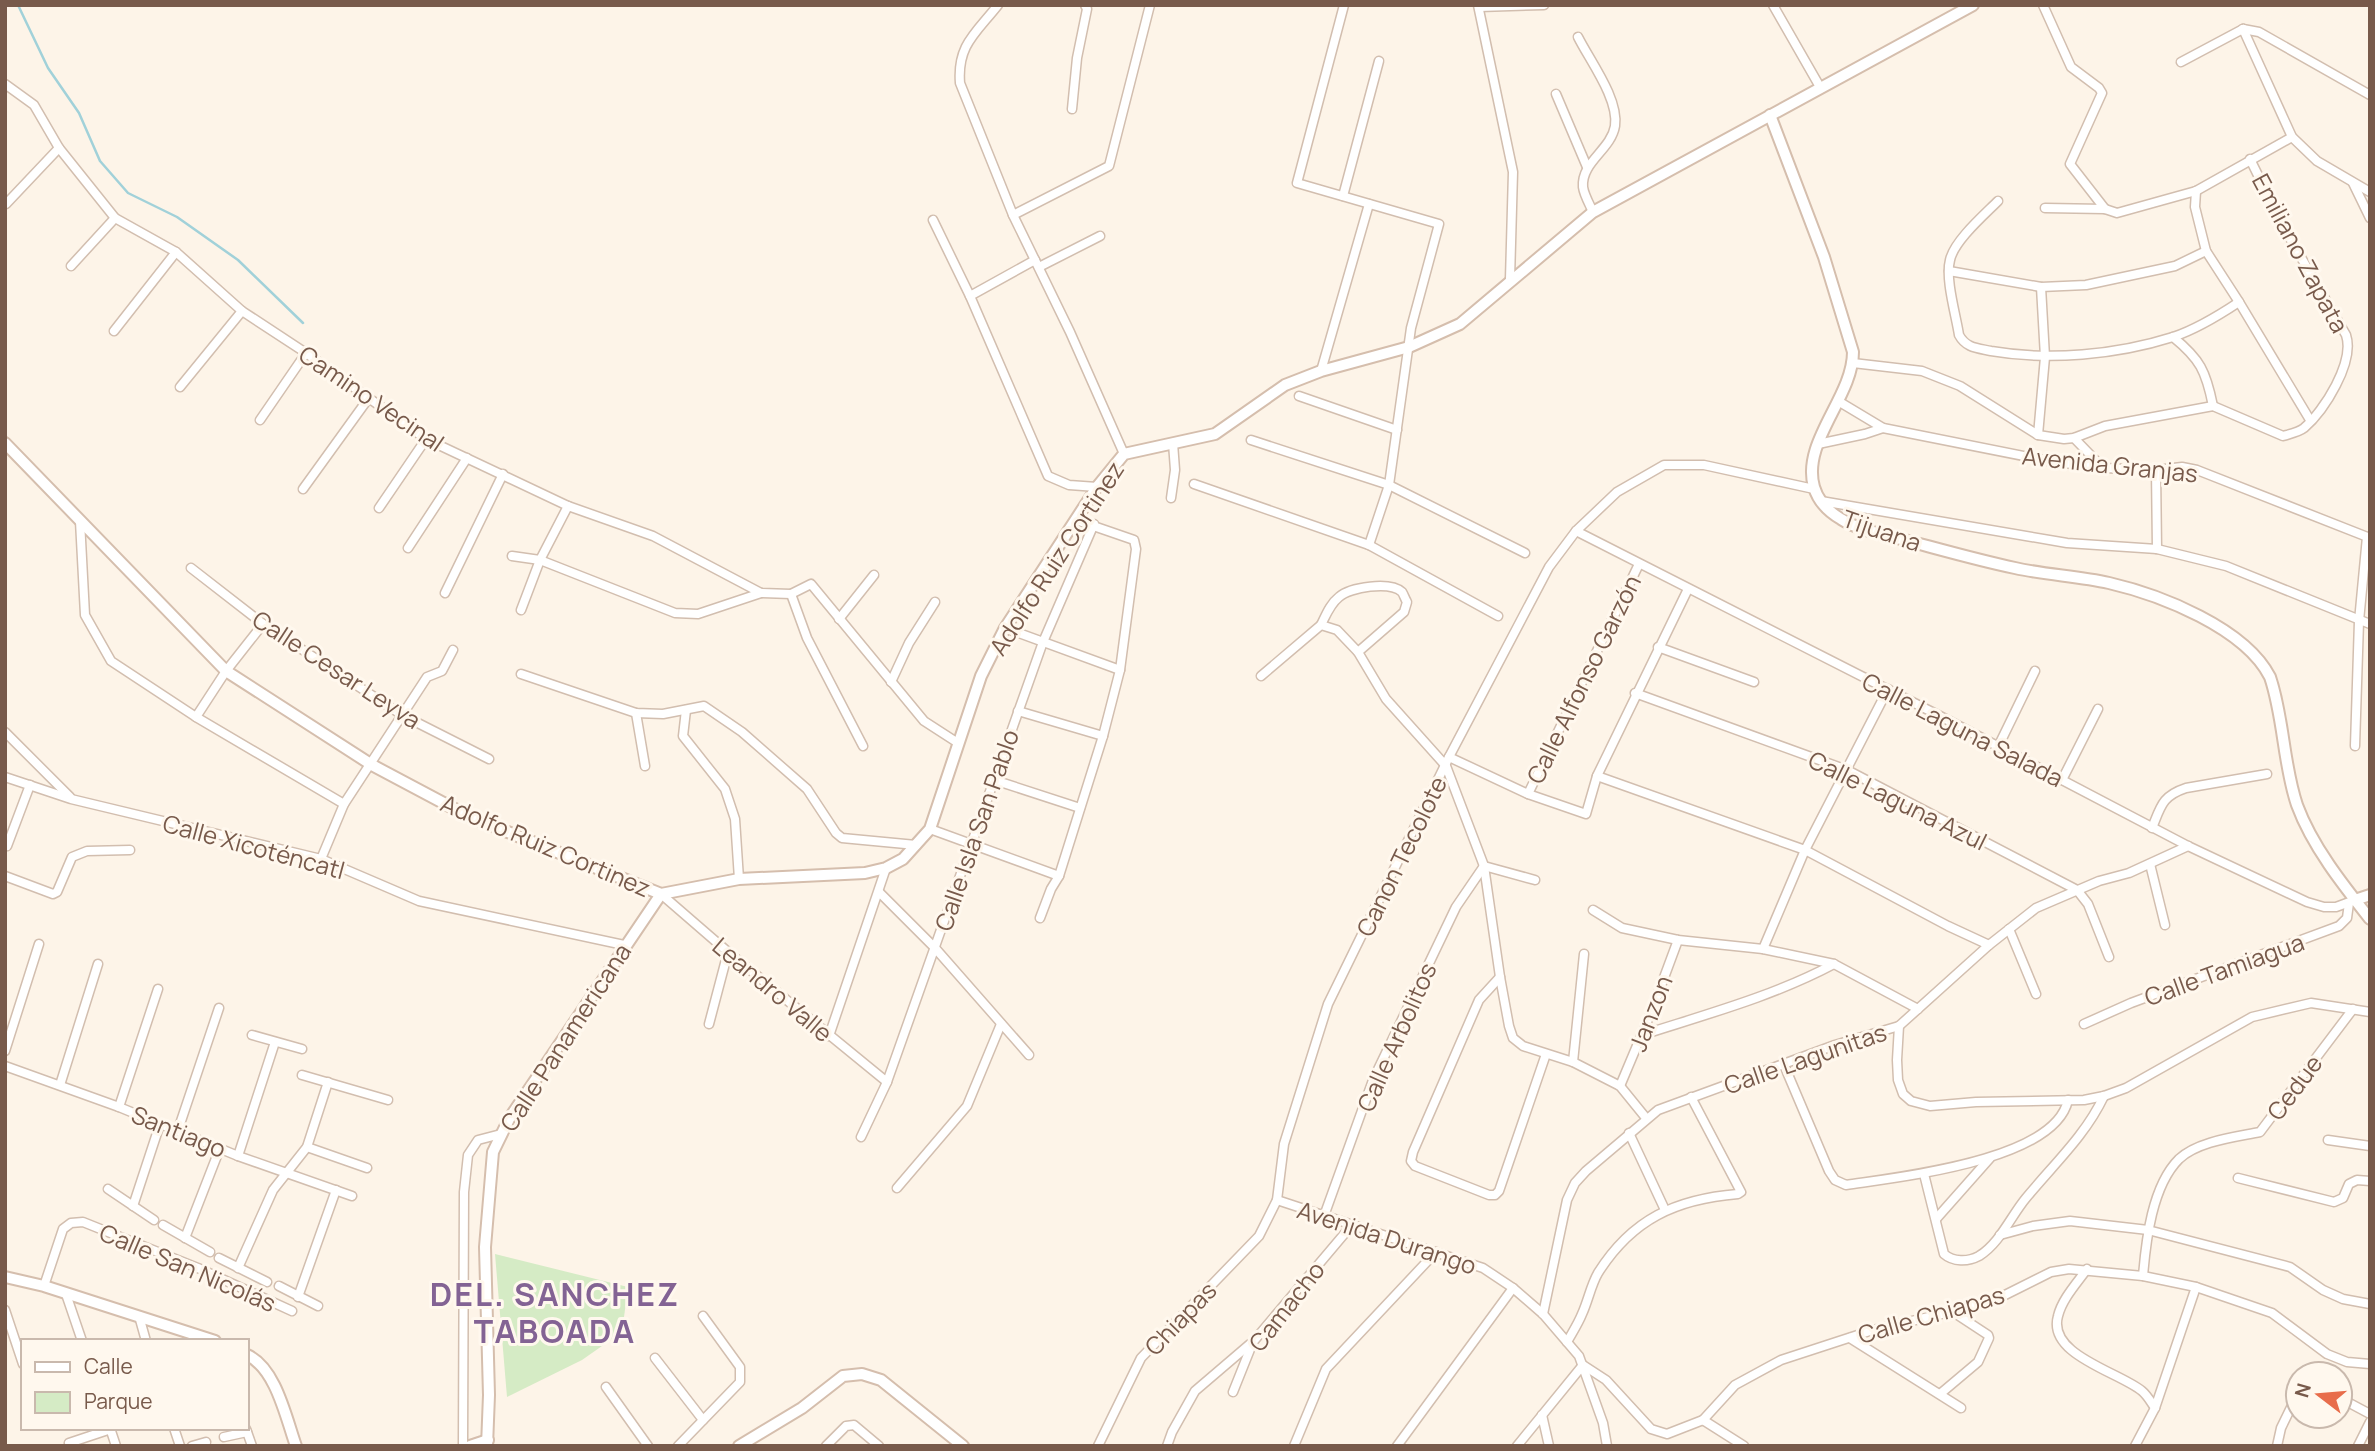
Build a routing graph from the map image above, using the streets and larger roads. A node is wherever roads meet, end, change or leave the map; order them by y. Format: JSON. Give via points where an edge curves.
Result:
{"nodes":[{"id":1,"x":998,"y":5,"type":"edge"},
{"id":2,"x":1085,"y":5,"type":"edge"},
{"id":3,"x":1150,"y":5,"type":"edge"},
{"id":4,"x":1344,"y":5,"type":"edge"},
{"id":5,"x":1544,"y":5,"type":"edge"},
{"id":6,"x":1773,"y":5,"type":"edge"},
{"id":7,"x":1973,"y":5,"type":"edge"},
{"id":8,"x":2043,"y":5,"type":"edge"},
{"id":9,"x":1478,"y":6,"type":"edge"},
{"id":10,"x":2243,"y":29,"type":"junction"},
{"id":11,"x":1578,"y":37,"type":"dead end"},
{"id":12,"x":1379,"y":61,"type":"dead end"},
{"id":13,"x":2181,"y":62,"type":"dead end"},
{"id":14,"x":5,"y":84,"type":"edge"},
{"id":15,"x":1820,"y":87,"type":"junction"},
{"id":16,"x":1556,"y":94,"type":"dead end"},
{"id":17,"x":2370,"y":95,"type":"edge"},
{"id":18,"x":1072,"y":109,"type":"dead end"},
{"id":19,"x":1770,"y":115,"type":"junction"},
{"id":20,"x":2292,"y":136,"type":"junction"},
{"id":21,"x":59,"y":148,"type":"junction"},
{"id":22,"x":2250,"y":159,"type":"junction"},
{"id":23,"x":1587,"y":167,"type":"junction"},
{"id":24,"x":2353,"y":183,"type":"junction"},
{"id":25,"x":2196,"y":191,"type":"junction"},
{"id":26,"x":2370,"y":192,"type":"edge"},
{"id":27,"x":1343,"y":196,"type":"junction"},
{"id":28,"x":1998,"y":201,"type":"dead end"},
{"id":29,"x":6,"y":204,"type":"edge"},
{"id":30,"x":1369,"y":204,"type":"junction"},
{"id":31,"x":2045,"y":208,"type":"dead end"},
{"id":32,"x":2105,"y":209,"type":"junction"},
{"id":33,"x":1593,"y":212,"type":"junction"},
{"id":34,"x":1013,"y":215,"type":"junction"},
{"id":35,"x":115,"y":218,"type":"junction"},
{"id":36,"x":2370,"y":218,"type":"edge"},
{"id":37,"x":933,"y":220,"type":"dead end"},
{"id":38,"x":1100,"y":236,"type":"dead end"},
{"id":39,"x":2206,"y":251,"type":"junction"},
{"id":40,"x":176,"y":252,"type":"junction"},
{"id":41,"x":1037,"y":264,"type":"junction"},
{"id":42,"x":71,"y":267,"type":"dead end"},
{"id":43,"x":1949,"y":271,"type":"junction"},
{"id":44,"x":1510,"y":279,"type":"junction"},
{"id":45,"x":2041,"y":287,"type":"junction"},
{"id":46,"x":970,"y":296,"type":"junction"},
{"id":47,"x":2239,"y":302,"type":"junction"},
{"id":48,"x":242,"y":311,"type":"junction"},
{"id":49,"x":114,"y":331,"type":"dead end"},
{"id":50,"x":2173,"y":337,"type":"junction"},
{"id":51,"x":1409,"y":347,"type":"junction"},
{"id":52,"x":306,"y":353,"type":"junction"},
{"id":53,"x":2045,"y":357,"type":"junction"},
{"id":54,"x":1853,"y":363,"type":"junction"},
{"id":55,"x":1321,"y":371,"type":"junction"},
{"id":56,"x":180,"y":387,"type":"dead end"},
{"id":57,"x":1298,"y":396,"type":"dead end"},
{"id":58,"x":368,"y":399,"type":"junction"},
{"id":59,"x":1838,"y":401,"type":"junction"},
{"id":60,"x":2213,"y":406,"type":"junction"},
{"id":61,"x":2310,"y":419,"type":"junction"},
{"id":62,"x":260,"y":421,"type":"dead end"},
{"id":63,"x":1884,"y":428,"type":"junction"},
{"id":64,"x":1397,"y":430,"type":"junction"},
{"id":65,"x":2038,"y":435,"type":"junction"},
{"id":66,"x":2074,"y":438,"type":"junction"},
{"id":67,"x":426,"y":439,"type":"junction"},
{"id":68,"x":1251,"y":440,"type":"dead end"},
{"id":69,"x":5,"y":443,"type":"edge"},
{"id":70,"x":1173,"y":443,"type":"junction"},
{"id":71,"x":1818,"y":444,"type":"junction"},
{"id":72,"x":1124,"y":454,"type":"junction"},
{"id":73,"x":467,"y":458,"type":"junction"},
{"id":74,"x":2103,"y":468,"type":"junction"},
{"id":75,"x":2156,"y":470,"type":"junction"},
{"id":76,"x":503,"y":474,"type":"junction"},
{"id":77,"x":1194,"y":484,"type":"dead end"},
{"id":78,"x":1389,"y":485,"type":"junction"},
{"id":79,"x":1097,"y":487,"type":"junction"},
{"id":80,"x":303,"y":489,"type":"dead end"},
{"id":81,"x":1814,"y":489,"type":"junction"},
{"id":82,"x":1171,"y":498,"type":"dead end"},
{"id":83,"x":1821,"y":501,"type":"junction"},
{"id":84,"x":568,"y":506,"type":"junction"},
{"id":85,"x":379,"y":508,"type":"dead end"},
{"id":86,"x":1076,"y":520,"type":"junction"},
{"id":87,"x":80,"y":521,"type":"junction"},
{"id":88,"x":1094,"y":524,"type":"junction"},
{"id":89,"x":1576,"y":531,"type":"junction"},
{"id":90,"x":2368,"y":537,"type":"edge"},
{"id":91,"x":1369,"y":545,"type":"junction"},
{"id":92,"x":408,"y":548,"type":"dead end"},
{"id":93,"x":2157,"y":549,"type":"junction"},
{"id":94,"x":1525,"y":553,"type":"dead end"},
{"id":95,"x":512,"y":556,"type":"dead end"},
{"id":96,"x":540,"y":561,"type":"junction"},
{"id":97,"x":1639,"y":564,"type":"junction"},
{"id":98,"x":191,"y":568,"type":"dead end"},
{"id":99,"x":874,"y":575,"type":"dead end"},
{"id":100,"x":1688,"y":589,"type":"junction"},
{"id":101,"x":445,"y":593,"type":"dead end"},
{"id":102,"x":761,"y":593,"type":"junction"},
{"id":103,"x":791,"y":594,"type":"junction"},
{"id":104,"x":935,"y":602,"type":"dead end"},
{"id":105,"x":521,"y":610,"type":"dead end"},
{"id":106,"x":1498,"y":616,"type":"dead end"},
{"id":107,"x":839,"y":619,"type":"junction"},
{"id":108,"x":2359,"y":621,"type":"junction"},
{"id":109,"x":263,"y":624,"type":"junction"},
{"id":110,"x":2370,"y":624,"type":"edge"},
{"id":111,"x":1321,"y":625,"type":"junction"},
{"id":112,"x":1005,"y":628,"type":"junction"},
{"id":113,"x":1043,"y":642,"type":"junction"},
{"id":114,"x":1658,"y":647,"type":"junction"},
{"id":115,"x":453,"y":650,"type":"dead end"},
{"id":116,"x":1358,"y":652,"type":"junction"},
{"id":117,"x":1119,"y":670,"type":"junction"},
{"id":118,"x":2035,"y":670,"type":"dead end"},
{"id":119,"x":226,"y":671,"type":"junction"},
{"id":120,"x":521,"y":674,"type":"dead end"},
{"id":121,"x":1261,"y":676,"type":"dead end"},
{"id":122,"x":891,"y":682,"type":"junction"},
{"id":123,"x":1754,"y":682,"type":"dead end"},
{"id":124,"x":1888,"y":690,"type":"junction"},
{"id":125,"x":1636,"y":693,"type":"junction"},
{"id":126,"x":2098,"y":709,"type":"dead end"},
{"id":127,"x":687,"y":710,"type":"junction"},
{"id":128,"x":1018,"y":712,"type":"junction"},
{"id":129,"x":635,"y":713,"type":"junction"},
{"id":130,"x":402,"y":715,"type":"junction"},
{"id":131,"x":197,"y":717,"type":"junction"},
{"id":132,"x":5,"y":732,"type":"edge"},
{"id":133,"x":1103,"y":736,"type":"junction"},
{"id":134,"x":958,"y":743,"type":"junction"},
{"id":135,"x":863,"y":746,"type":"dead end"},
{"id":136,"x":2355,"y":746,"type":"dead end"},
{"id":137,"x":1998,"y":747,"type":"junction"},
{"id":138,"x":489,"y":759,"type":"dead end"},
{"id":139,"x":1448,"y":762,"type":"junction"},
{"id":140,"x":372,"y":765,"type":"junction"},
{"id":141,"x":645,"y":765,"type":"dead end"},
{"id":142,"x":1847,"y":770,"type":"junction"},
{"id":143,"x":2267,"y":774,"type":"dead end"},
{"id":144,"x":1597,"y":776,"type":"junction"},
{"id":145,"x":5,"y":777,"type":"edge"},
{"id":146,"x":994,"y":780,"type":"junction"},
{"id":147,"x":2062,"y":780,"type":"junction"},
{"id":148,"x":30,"y":785,"type":"junction"},
{"id":149,"x":1528,"y":794,"type":"junction"},
{"id":150,"x":71,"y":799,"type":"junction"},
{"id":151,"x":344,"y":804,"type":"junction"},
{"id":152,"x":1080,"y":808,"type":"junction"},
{"id":153,"x":2152,"y":828,"type":"junction"},
{"id":154,"x":930,"y":829,"type":"junction"},
{"id":155,"x":916,"y":845,"type":"junction"},
{"id":156,"x":7,"y":846,"type":"dead end"},
{"id":157,"x":972,"y":846,"type":"junction"},
{"id":158,"x":2188,"y":846,"type":"junction"},
{"id":159,"x":130,"y":850,"type":"dead end"},
{"id":160,"x":1805,"y":850,"type":"junction"},
{"id":161,"x":321,"y":859,"type":"junction"},
{"id":162,"x":2150,"y":864,"type":"junction"},
{"id":163,"x":1484,"y":866,"type":"junction"},
{"id":164,"x":886,"y":868,"type":"junction"},
{"id":165,"x":5,"y":876,"type":"edge"},
{"id":166,"x":1059,"y":876,"type":"junction"},
{"id":167,"x":739,"y":879,"type":"junction"},
{"id":168,"x":1535,"y":880,"type":"dead end"},
{"id":169,"x":2077,"y":890,"type":"junction"},
{"id":170,"x":879,"y":892,"type":"junction"},
{"id":171,"x":661,"y":894,"type":"junction"},
{"id":172,"x":2370,"y":895,"type":"edge"},
{"id":173,"x":2352,"y":902,"type":"junction"},
{"id":174,"x":1593,"y":910,"type":"dead end"},
{"id":175,"x":1040,"y":918,"type":"dead end"},
{"id":176,"x":2370,"y":919,"type":"edge"},
{"id":177,"x":2165,"y":925,"type":"dead end"},
{"id":178,"x":2009,"y":929,"type":"junction"},
{"id":179,"x":1678,"y":940,"type":"junction"},
{"id":180,"x":39,"y":944,"type":"dead end"},
{"id":181,"x":624,"y":945,"type":"junction"},
{"id":182,"x":1989,"y":946,"type":"junction"},
{"id":183,"x":935,"y":948,"type":"junction"},
{"id":184,"x":1763,"y":949,"type":"junction"},
{"id":185,"x":728,"y":952,"type":"junction"},
{"id":186,"x":1584,"y":954,"type":"dead end"},
{"id":187,"x":2109,"y":957,"type":"dead end"},
{"id":188,"x":98,"y":964,"type":"dead end"},
{"id":189,"x":1834,"y":964,"type":"junction"},
{"id":190,"x":1500,"y":977,"type":"junction"},
{"id":191,"x":158,"y":989,"type":"dead end"},
{"id":192,"x":2036,"y":994,"type":"dead end"},
{"id":193,"x":219,"y":1008,"type":"dead end"},
{"id":194,"x":1918,"y":1009,"type":"junction"},
{"id":195,"x":2353,"y":1009,"type":"junction"},
{"id":196,"x":2370,"y":1012,"type":"edge"},
{"id":197,"x":709,"y":1024,"type":"dead end"},
{"id":198,"x":1001,"y":1024,"type":"junction"},
{"id":199,"x":2084,"y":1024,"type":"dead end"},
{"id":200,"x":1899,"y":1026,"type":"junction"},
{"id":201,"x":252,"y":1035,"type":"dead end"},
{"id":202,"x":1642,"y":1035,"type":"junction"},
{"id":203,"x":829,"y":1036,"type":"junction"},
{"id":204,"x":275,"y":1042,"type":"junction"},
{"id":205,"x":302,"y":1049,"type":"dead end"},
{"id":206,"x":5,"y":1051,"type":"edge"},
{"id":207,"x":1546,"y":1054,"type":"junction"},
{"id":208,"x":1029,"y":1055,"type":"dead end"},
{"id":209,"x":1573,"y":1062,"type":"junction"},
{"id":210,"x":1784,"y":1065,"type":"junction"},
{"id":211,"x":5,"y":1066,"type":"edge"},
{"id":212,"x":302,"y":1074,"type":"dead end"},
{"id":213,"x":328,"y":1082,"type":"junction"},
{"id":214,"x":887,"y":1082,"type":"junction"},
{"id":215,"x":60,"y":1085,"type":"junction"},
{"id":216,"x":1620,"y":1086,"type":"junction"},
{"id":217,"x":2104,"y":1096,"type":"junction"},
{"id":218,"x":1691,"y":1097,"type":"junction"},
{"id":219,"x":388,"y":1100,"type":"dead end"},
{"id":220,"x":2068,"y":1100,"type":"junction"},
{"id":221,"x":119,"y":1107,"type":"junction"},
{"id":222,"x":1646,"y":1118,"type":"junction"},
{"id":223,"x":160,"y":1124,"type":"junction"},
{"id":224,"x":178,"y":1130,"type":"junction"},
{"id":225,"x":1629,"y":1133,"type":"junction"},
{"id":226,"x":501,"y":1134,"type":"junction"},
{"id":227,"x":861,"y":1137,"type":"dead end"},
{"id":228,"x":2328,"y":1140,"type":"dead end"},
{"id":229,"x":2370,"y":1146,"type":"edge"},
{"id":230,"x":307,"y":1147,"type":"junction"},
{"id":231,"x":220,"y":1148,"type":"junction"},
{"id":232,"x":238,"y":1156,"type":"junction"},
{"id":233,"x":1990,"y":1158,"type":"junction"},
{"id":234,"x":367,"y":1168,"type":"dead end"},
{"id":235,"x":286,"y":1172,"type":"junction"},
{"id":236,"x":1924,"y":1174,"type":"junction"},
{"id":237,"x":2238,"y":1178,"type":"dead end"},
{"id":238,"x":2370,"y":1181,"type":"edge"},
{"id":239,"x":897,"y":1188,"type":"dead end"},
{"id":240,"x":108,"y":1189,"type":"dead end"},
{"id":241,"x":336,"y":1189,"type":"junction"},
{"id":242,"x":352,"y":1196,"type":"dead end"},
{"id":243,"x":1276,"y":1200,"type":"junction"},
{"id":244,"x":133,"y":1206,"type":"junction"},
{"id":245,"x":1665,"y":1210,"type":"junction"},
{"id":246,"x":1324,"y":1216,"type":"junction"},
{"id":247,"x":1936,"y":1219,"type":"junction"},
{"id":248,"x":154,"y":1220,"type":"dead end"},
{"id":249,"x":163,"y":1225,"type":"dead end"},
{"id":250,"x":1351,"y":1226,"type":"junction"},
{"id":251,"x":2148,"y":1230,"type":"junction"},
{"id":252,"x":2000,"y":1235,"type":"junction"},
{"id":253,"x":185,"y":1238,"type":"junction"},
{"id":254,"x":210,"y":1252,"type":"dead end"},
{"id":255,"x":1436,"y":1252,"type":"junction"},
{"id":256,"x":219,"y":1258,"type":"dead end"},
{"id":257,"x":238,"y":1268,"type":"junction"},
{"id":258,"x":2087,"y":1269,"type":"junction"},
{"id":259,"x":2143,"y":1276,"type":"junction"},
{"id":260,"x":5,"y":1277,"type":"edge"},
{"id":261,"x":267,"y":1282,"type":"dead end"},
{"id":262,"x":44,"y":1286,"type":"junction"},
{"id":263,"x":279,"y":1286,"type":"dead end"},
{"id":264,"x":2196,"y":1287,"type":"junction"},
{"id":265,"x":1513,"y":1288,"type":"junction"},
{"id":266,"x":66,"y":1294,"type":"junction"},
{"id":267,"x":298,"y":1297,"type":"junction"},
{"id":268,"x":2370,"y":1304,"type":"edge"},
{"id":269,"x":318,"y":1306,"type":"dead end"},
{"id":270,"x":5,"y":1310,"type":"edge"},
{"id":271,"x":292,"y":1311,"type":"dead end"},
{"id":272,"x":1953,"y":1312,"type":"junction"},
{"id":273,"x":1542,"y":1314,"type":"junction"},
{"id":274,"x":139,"y":1316,"type":"junction"},
{"id":275,"x":703,"y":1316,"type":"dead end"},
{"id":276,"x":1850,"y":1338,"type":"junction"},
{"id":277,"x":81,"y":1339,"type":"edge"},
{"id":278,"x":145,"y":1339,"type":"edge"},
{"id":279,"x":209,"y":1339,"type":"edge"},
{"id":280,"x":1253,"y":1342,"type":"junction"},
{"id":281,"x":1567,"y":1342,"type":"junction"},
{"id":282,"x":248,"y":1355,"type":"edge"},
{"id":283,"x":21,"y":1358,"type":"edge"},
{"id":284,"x":655,"y":1358,"type":"dead end"},
{"id":285,"x":2370,"y":1364,"type":"edge"},
{"id":286,"x":1583,"y":1365,"type":"junction"},
{"id":287,"x":606,"y":1387,"type":"dead end"},
{"id":288,"x":1233,"y":1392,"type":"dead end"},
{"id":289,"x":1940,"y":1394,"type":"junction"},
{"id":290,"x":2354,"y":1405,"type":"edge"},
{"id":291,"x":1961,"y":1408,"type":"dead end"},
{"id":292,"x":2155,"y":1408,"type":"junction"},
{"id":293,"x":2370,"y":1414,"type":"edge"},
{"id":294,"x":1542,"y":1415,"type":"junction"},
{"id":295,"x":703,"y":1420,"type":"junction"},
{"id":296,"x":1703,"y":1420,"type":"junction"},
{"id":297,"x":2284,"y":1422,"type":"edge"},
{"id":298,"x":2370,"y":1422,"type":"edge"},
{"id":299,"x":107,"y":1430,"type":"edge"},
{"id":300,"x":246,"y":1430,"type":"edge"},
{"id":301,"x":224,"y":1437,"type":"dead end"},
{"id":302,"x":206,"y":1442,"type":"dead end"},
{"id":303,"x":69,"y":1443,"type":"dead end"},
{"id":304,"x":488,"y":1443,"type":"edge"},
{"id":305,"x":959,"y":1444,"type":"edge"},
{"id":306,"x":192,"y":1446,"type":"edge"},
{"id":307,"x":252,"y":1446,"type":"edge"},
{"id":308,"x":296,"y":1446,"type":"edge"},
{"id":309,"x":463,"y":1446,"type":"edge"},
{"id":310,"x":470,"y":1446,"type":"edge"},
{"id":311,"x":648,"y":1446,"type":"edge"},
{"id":312,"x":678,"y":1446,"type":"edge"},
{"id":313,"x":739,"y":1446,"type":"edge"},
{"id":314,"x":826,"y":1446,"type":"edge"},
{"id":315,"x":879,"y":1446,"type":"edge"},
{"id":316,"x":1098,"y":1446,"type":"edge"},
{"id":317,"x":1167,"y":1446,"type":"edge"},
{"id":318,"x":1294,"y":1446,"type":"edge"},
{"id":319,"x":1397,"y":1446,"type":"edge"},
{"id":320,"x":1517,"y":1446,"type":"edge"},
{"id":321,"x":1549,"y":1446,"type":"edge"},
{"id":322,"x":1607,"y":1446,"type":"edge"},
{"id":323,"x":1744,"y":1446,"type":"edge"},
{"id":324,"x":2135,"y":1446,"type":"edge"},
{"id":325,"x":2277,"y":1446,"type":"edge"},
{"id":326,"x":2358,"y":1446,"type":"edge"}],
"edges":[{"from":1,"to":34,"type":"street","via":[[964,46],[960,83]]},
{"from":2,"to":18,"type":"street"},
{"from":3,"to":34,"type":"street","via":[[1109,166]]},
{"from":4,"to":27,"type":"street","via":[[1297,183]]},
{"from":5,"to":9,"type":"street"},
{"from":6,"to":15,"type":"street"},
{"from":7,"to":15,"type":"street"},
{"from":8,"to":32,"type":"street","via":[[2071,67],[2102,93],[2070,164]]},
{"from":9,"to":44,"type":"street","via":[[1513,172]]},
{"from":10,"to":13,"type":"street"},
{"from":10,"to":17,"type":"street","via":[[2259,32]]},
{"from":10,"to":20,"type":"street"},
{"from":11,"to":23,"type":"street","via":[[1613,103],[1615,127]]},
{"from":12,"to":27,"type":"street"},
{"from":14,"to":21,"type":"street","name":"Camino Vecinal","via":[[34,105]]},
{"from":15,"to":19,"type":"street"},
{"from":16,"to":23,"type":"street"},
{"from":19,"to":33,"type":"street","name":"Adolfo Ruiz Cortinez"},
{"from":19,"to":54,"type":"street","via":[[1824,257]]},
{"from":20,"to":22,"type":"street"},
{"from":20,"to":24,"type":"street","via":[[2317,160]]},
{"from":21,"to":29,"type":"street"},
{"from":21,"to":35,"type":"street","name":"Camino Vecinal"},
{"from":22,"to":25,"type":"street"},
{"from":22,"to":61,"type":"street","name":"Emiliano Zapata","via":[[2349,344],[2330,394]]},
{"from":23,"to":33,"type":"street","via":[[1583,187]]},
{"from":24,"to":26,"type":"street"},
{"from":24,"to":36,"type":"street"},
{"from":25,"to":32,"type":"street","via":[[2117,213]]},
{"from":25,"to":39,"type":"street","via":[[2195,207]]},
{"from":27,"to":30,"type":"street"},
{"from":28,"to":43,"type":"street","via":[[1956,245]]},
{"from":30,"to":51,"type":"street","via":[[1439,224]]},
{"from":30,"to":55,"type":"street"},
{"from":31,"to":32,"type":"street"},
{"from":33,"to":44,"type":"street","name":"Adolfo Ruiz Cortinez"},
{"from":34,"to":41,"type":"street"},
{"from":35,"to":40,"type":"street","name":"Camino Vecinal"},
{"from":35,"to":42,"type":"street"},
{"from":37,"to":46,"type":"street"},
{"from":38,"to":41,"type":"street"},
{"from":39,"to":45,"type":"street","via":[[2175,266],[2086,285]]},
{"from":39,"to":47,"type":"street"},
{"from":40,"to":48,"type":"street","name":"Camino Vecinal"},
{"from":40,"to":49,"type":"street"},
{"from":41,"to":46,"type":"street"},
{"from":41,"to":72,"type":"street"},
{"from":43,"to":45,"type":"street"},
{"from":43,"to":53,"type":"street","via":[[1963,343]]},
{"from":44,"to":51,"type":"street","name":"Adolfo Ruiz Cortinez","via":[[1460,324]]},
{"from":45,"to":53,"type":"street"},
{"from":46,"to":79,"type":"street","via":[[1048,476],[1069,485]]},
{"from":47,"to":50,"type":"street","via":[[2211,321]]},
{"from":47,"to":61,"type":"street"},
{"from":48,"to":52,"type":"street","name":"Camino Vecinal"},
{"from":48,"to":56,"type":"street"},
{"from":50,"to":53,"type":"street"},
{"from":50,"to":60,"type":"street","via":[[2201,364]]},
{"from":51,"to":55,"type":"street","name":"Adolfo Ruiz Cortinez"},
{"from":51,"to":64,"type":"street"},
{"from":52,"to":58,"type":"street","name":"Camino Vecinal"},
{"from":52,"to":62,"type":"street"},
{"from":53,"to":65,"type":"street"},
{"from":54,"to":59,"type":"street"},
{"from":54,"to":65,"type":"street","via":[[1922,371],[1961,386]]},
{"from":55,"to":70,"type":"street","name":"Adolfo Ruiz Cortinez","via":[[1285,385],[1214,434]]},
{"from":57,"to":64,"type":"street"},
{"from":58,"to":67,"type":"street","name":"Camino Vecinal"},
{"from":58,"to":80,"type":"street"},
{"from":59,"to":63,"type":"street","name":"Avenida Granjas"},
{"from":59,"to":71,"type":"street"},
{"from":60,"to":61,"type":"street","name":"Emiliano Zapata","via":[[2283,436],[2303,429]]},
{"from":60,"to":66,"type":"street","via":[[2105,426]]},
{"from":63,"to":71,"type":"street","name":"Avenida Granjas"},
{"from":63,"to":74,"type":"street","name":"Avenida Granjas"},
{"from":64,"to":78,"type":"street"},
{"from":65,"to":66,"type":"street"},
{"from":66,"to":74,"type":"street"},
{"from":67,"to":73,"type":"street","name":"Camino Vecinal"},
{"from":67,"to":85,"type":"street"},
{"from":68,"to":78,"type":"street"},
{"from":69,"to":87,"type":"street","name":"Adolfo Ruiz Cortinez"},
{"from":70,"to":72,"type":"street","name":"Adolfo Ruiz Cortinez"},
{"from":70,"to":82,"type":"street"},
{"from":71,"to":81,"type":"street"},
{"from":72,"to":79,"type":"street","name":"Adolfo Ruiz Cortinez"},
{"from":73,"to":76,"type":"street","name":"Camino Vecinal"},
{"from":73,"to":92,"type":"street"},
{"from":74,"to":75,"type":"street","name":"Avenida Granjas"},
{"from":75,"to":90,"type":"street","name":"Avenida Granjas","via":[[2196,470]]},
{"from":75,"to":93,"type":"street"},
{"from":76,"to":84,"type":"street","name":"Camino Vecinal"},
{"from":76,"to":101,"type":"street"},
{"from":77,"to":91,"type":"street"},
{"from":78,"to":91,"type":"street"},
{"from":78,"to":94,"type":"street"},
{"from":79,"to":86,"type":"street","name":"Adolfo Ruiz Cortinez"},
{"from":81,"to":83,"type":"street","name":"Tijuana"},
{"from":81,"to":89,"type":"street","name":"Canon Tecolote","via":[[1704,465],[1664,465],[1616,492]]},
{"from":83,"to":93,"type":"street","via":[[2067,543]]},
{"from":83,"to":173,"type":"street","name":"Tijuana","via":[[1840,519],[1874,531],[2008,567],[2085,578],[2140,592],[2206,620],[2241,641],[2263,665],[2273,687],[2289,772],[2305,824]]},
{"from":84,"to":96,"type":"street"},
{"from":84,"to":102,"type":"street","name":"Camino Vecinal","via":[[653,536]]},
{"from":86,"to":88,"type":"street"},
{"from":86,"to":112,"type":"street","name":"Adolfo Ruiz Cortinez"},
{"from":87,"to":119,"type":"street","name":"Adolfo Ruiz Cortinez"},
{"from":87,"to":131,"type":"street","via":[[85,615],[111,662]]},
{"from":88,"to":113,"type":"street","name":"Calle Isla San Pablo"},
{"from":88,"to":117,"type":"street","via":[[1134,540],[1136,549]]},
{"from":89,"to":97,"type":"street","name":"Calle Laguna Salada"},
{"from":89,"to":139,"type":"street","name":"Canon Tecolote","via":[[1549,567]]},
{"from":90,"to":108,"type":"street"},
{"from":91,"to":106,"type":"street"},
{"from":93,"to":108,"type":"street","via":[[2226,566]]},
{"from":95,"to":96,"type":"street"},
{"from":96,"to":102,"type":"street","via":[[675,613],[698,614]]},
{"from":96,"to":105,"type":"street"},
{"from":97,"to":100,"type":"street","name":"Calle Laguna Salada"},
{"from":97,"to":149,"type":"street","name":"Calle Alfonso Garzón"},
{"from":98,"to":109,"type":"street","name":"Calle Cesar Leyva"},
{"from":99,"to":107,"type":"street"},
{"from":100,"to":114,"type":"street"},
{"from":100,"to":124,"type":"street","name":"Calle Laguna Salada"},
{"from":102,"to":103,"type":"street","name":"Camino Vecinal"},
{"from":103,"to":107,"type":"street","name":"Camino Vecinal","via":[[811,584]]},
{"from":103,"to":135,"type":"street","via":[[807,638]]},
{"from":104,"to":122,"type":"street"},
{"from":107,"to":122,"type":"street"},
{"from":108,"to":110,"type":"street"},
{"from":108,"to":136,"type":"street"},
{"from":109,"to":119,"type":"street"},
{"from":109,"to":130,"type":"street","name":"Calle Cesar Leyva"},
{"from":111,"to":116,"type":"street","via":[[1338,631]]},
{"from":111,"to":116,"type":"street","via":[[1341,594],[1383,586],[1402,592],[1407,602],[1404,612]]},
{"from":111,"to":121,"type":"street"},
{"from":112,"to":113,"type":"street"},
{"from":112,"to":134,"type":"street","name":"Adolfo Ruiz Cortinez","via":[[981,676]]},
{"from":113,"to":117,"type":"street"},
{"from":113,"to":128,"type":"street","name":"Calle Isla San Pablo"},
{"from":114,"to":123,"type":"street"},
{"from":114,"to":125,"type":"street"},
{"from":115,"to":130,"type":"street","via":[[442,671],[427,677]]},
{"from":116,"to":139,"type":"street","via":[[1386,699]]},
{"from":117,"to":133,"type":"street"},
{"from":118,"to":137,"type":"street"},
{"from":119,"to":131,"type":"street"},
{"from":119,"to":140,"type":"street","name":"Adolfo Ruiz Cortinez"},
{"from":120,"to":129,"type":"street"},
{"from":122,"to":134,"type":"street","via":[[923,720]]},
{"from":124,"to":137,"type":"street","name":"Calle Laguna Salada"},
{"from":124,"to":142,"type":"street"},
{"from":125,"to":142,"type":"street","name":"Calle Laguna Azul"},
{"from":125,"to":144,"type":"street"},
{"from":126,"to":147,"type":"street"},
{"from":127,"to":129,"type":"street"},
{"from":127,"to":155,"type":"street","via":[[704,706],[742,732],[807,789],[842,838]]},
{"from":127,"to":167,"type":"street","via":[[683,736],[725,789],[735,819]]},
{"from":128,"to":133,"type":"street"},
{"from":128,"to":146,"type":"street","name":"Calle Isla San Pablo"},
{"from":129,"to":141,"type":"street"},
{"from":130,"to":138,"type":"street","name":"Calle Cesar Leyva"},
{"from":130,"to":140,"type":"street"},
{"from":131,"to":151,"type":"street"},
{"from":132,"to":150,"type":"street"},
{"from":133,"to":152,"type":"street"},
{"from":134,"to":154,"type":"street","name":"Adolfo Ruiz Cortinez"},
{"from":137,"to":147,"type":"street","name":"Calle Laguna Salada"},
{"from":139,"to":149,"type":"street"},
{"from":139,"to":163,"type":"street"},
{"from":139,"to":243,"type":"street","name":"Canon Tecolote","via":[[1328,1004],[1284,1144]]},
{"from":140,"to":151,"type":"street"},
{"from":140,"to":171,"type":"street","name":"Adolfo Ruiz Cortinez","via":[[468,816]]},
{"from":142,"to":160,"type":"street"},
{"from":142,"to":169,"type":"street","name":"Calle Laguna Azul"},
{"from":143,"to":153,"type":"street","via":[[2174,792],[2164,800]]},
{"from":144,"to":149,"type":"street","via":[[1584,814]]},
{"from":144,"to":160,"type":"street"},
{"from":145,"to":148,"type":"street","name":"Calle Xicoténcatl"},
{"from":146,"to":152,"type":"street"},
{"from":146,"to":157,"type":"street","name":"Calle Isla San Pablo"},
{"from":147,"to":153,"type":"street","name":"Calle Laguna Salada"},
{"from":148,"to":150,"type":"street","name":"Calle Xicoténcatl"},
{"from":148,"to":156,"type":"street"},
{"from":150,"to":161,"type":"street","name":"Calle Xicoténcatl"},
{"from":151,"to":161,"type":"street"},
{"from":152,"to":166,"type":"street"},
{"from":153,"to":158,"type":"street","name":"Calle Laguna Salada"},
{"from":154,"to":155,"type":"street","name":"Adolfo Ruiz Cortinez"},
{"from":154,"to":157,"type":"street"},
{"from":155,"to":164,"type":"street","name":"Adolfo Ruiz Cortinez"},
{"from":157,"to":166,"type":"street"},
{"from":157,"to":183,"type":"street","name":"Calle Isla San Pablo"},
{"from":158,"to":162,"type":"street","name":"Calle Lagunitas"},
{"from":158,"to":173,"type":"street","name":"Calle Laguna Salada","via":[[2307,902],[2324,907]]},
{"from":159,"to":165,"type":"street","via":[[87,851],[72,857],[53,894]]},
{"from":160,"to":182,"type":"street"},
{"from":160,"to":184,"type":"street"},
{"from":161,"to":181,"type":"street","name":"Calle Xicoténcatl","via":[[419,901]]},
{"from":162,"to":169,"type":"street","name":"Calle Lagunitas"},
{"from":162,"to":177,"type":"street"},
{"from":163,"to":168,"type":"street"},
{"from":163,"to":190,"type":"street"},
{"from":163,"to":246,"type":"street","name":"Calle Arbolitos","via":[[1456,907],[1373,1080]]},
{"from":164,"to":167,"type":"street","name":"Adolfo Ruiz Cortinez"},
{"from":164,"to":170,"type":"street"},
{"from":166,"to":175,"type":"street"},
{"from":167,"to":171,"type":"street","name":"Adolfo Ruiz Cortinez"},
{"from":169,"to":178,"type":"street","name":"Calle Lagunitas","via":[[2036,908]]},
{"from":169,"to":187,"type":"street","via":[[2088,904]]},
{"from":170,"to":183,"type":"street"},
{"from":170,"to":203,"type":"street"},
{"from":171,"to":181,"type":"street","name":"Calle Panamericana"},
{"from":171,"to":185,"type":"street","name":"Leandro Valle"},
{"from":172,"to":173,"type":"street"},
{"from":173,"to":176,"type":"street","name":"Tijuana"},
{"from":173,"to":199,"type":"street","name":"Calle Tamiagua","via":[[2339,926]]},
{"from":174,"to":179,"type":"street","via":[[1622,928]]},
{"from":178,"to":182,"type":"street","name":"Calle Lagunitas"},
{"from":178,"to":192,"type":"street"},
{"from":179,"to":184,"type":"street"},
{"from":179,"to":202,"type":"street","name":"Janzon"},
{"from":180,"to":206,"type":"street"},
{"from":181,"to":226,"type":"street","name":"Calle Panamericana"},
{"from":182,"to":194,"type":"street","name":"Calle Lagunitas"},
{"from":183,"to":198,"type":"street"},
{"from":183,"to":214,"type":"street","name":"Calle Isla San Pablo"},
{"from":184,"to":189,"type":"street"},
{"from":185,"to":197,"type":"street"},
{"from":185,"to":203,"type":"street","name":"Leandro Valle"},
{"from":186,"to":209,"type":"street"},
{"from":188,"to":215,"type":"street"},
{"from":189,"to":194,"type":"street"},
{"from":189,"to":202,"type":"street","via":[[1772,992]]},
{"from":190,"to":207,"type":"street","via":[[1513,1038]]},
{"from":190,"to":207,"type":"street","via":[[1479,1000],[1411,1161],[1415,1166],[1495,1195]]},
{"from":191,"to":221,"type":"street"},
{"from":193,"to":224,"type":"street"},
{"from":194,"to":200,"type":"street","name":"Calle Lagunitas"},
{"from":195,"to":196,"type":"street"},
{"from":195,"to":217,"type":"street","via":[[2311,1003],[2252,1017]]},
{"from":195,"to":251,"type":"street","name":"Cedue","via":[[2260,1132],[2211,1142],[2180,1158],[2164,1181]]},
{"from":198,"to":208,"type":"street"},
{"from":198,"to":239,"type":"street","via":[[967,1106]]},
{"from":200,"to":210,"type":"street","name":"Calle Lagunitas"},
{"from":200,"to":220,"type":"street","via":[[1898,1080],[1903,1094],[1919,1105]]},
{"from":201,"to":204,"type":"street"},
{"from":202,"to":216,"type":"street","name":"Janzon"},
{"from":203,"to":214,"type":"street","name":"Leandro Valle"},
{"from":204,"to":205,"type":"street"},
{"from":204,"to":232,"type":"street"},
{"from":207,"to":209,"type":"street"},
{"from":209,"to":216,"type":"street"},
{"from":210,"to":218,"type":"street","name":"Calle Lagunitas"},
{"from":210,"to":236,"type":"street","via":[[1835,1180],[1846,1185]]},
{"from":211,"to":215,"type":"street","name":"Santiago"},
{"from":212,"to":213,"type":"street"},
{"from":213,"to":219,"type":"street"},
{"from":213,"to":230,"type":"street"},
{"from":214,"to":227,"type":"street","name":"Calle Isla San Pablo"},
{"from":215,"to":221,"type":"street","name":"Santiago"},
{"from":216,"to":222,"type":"street"},
{"from":217,"to":220,"type":"street"},
{"from":217,"to":252,"type":"street","via":[[2094,1118],[2026,1197]]},
{"from":218,"to":222,"type":"street","name":"Calle Lagunitas"},
{"from":218,"to":245,"type":"street","via":[[1741,1190]]},
{"from":220,"to":233,"type":"street","via":[[2066,1110],[2046,1132]]},
{"from":221,"to":223,"type":"street","name":"Santiago"},
{"from":222,"to":225,"type":"street","name":"Calle Lagunitas"},
{"from":223,"to":224,"type":"street","name":"Santiago"},
{"from":223,"to":244,"type":"street"},
{"from":224,"to":231,"type":"street","name":"Santiago"},
{"from":225,"to":245,"type":"street"},
{"from":225,"to":273,"type":"street","name":"Calle Lagunitas","via":[[1586,1171],[1567,1200]]},
{"from":226,"to":304,"type":"street","name":"Calle Panamericana","via":[[493,1152],[485,1247]]},
{"from":226,"to":309,"type":"street","via":[[478,1140],[468,1155]]},
{"from":228,"to":229,"type":"street"},
{"from":230,"to":234,"type":"street"},
{"from":230,"to":235,"type":"street"},
{"from":231,"to":232,"type":"street","name":"Santiago"},
{"from":231,"to":253,"type":"street"},
{"from":232,"to":235,"type":"street","name":"Santiago"},
{"from":233,"to":236,"type":"street"},
{"from":233,"to":247,"type":"street"},
{"from":235,"to":241,"type":"street","name":"Santiago"},
{"from":235,"to":257,"type":"street","via":[[273,1190]]},
{"from":236,"to":247,"type":"street"},
{"from":237,"to":238,"type":"street","via":[[2333,1202],[2343,1198],[2349,1184]]},
{"from":240,"to":244,"type":"street"},
{"from":241,"to":242,"type":"street","name":"Santiago"},
{"from":241,"to":267,"type":"street"},
{"from":243,"to":246,"type":"street","name":"Avenida Durango"},
{"from":243,"to":316,"type":"street","name":"Chiapas","via":[[1259,1236],[1141,1358]]},
{"from":244,"to":248,"type":"street"},
{"from":245,"to":281,"type":"street","via":[[1619,1244],[1597,1276]]},
{"from":246,"to":250,"type":"street","name":"Avenida Durango"},
{"from":247,"to":252,"type":"street","via":[[1940,1245],[1950,1259],[1978,1257]]},
{"from":249,"to":253,"type":"street"},
{"from":250,"to":255,"type":"street","name":"Avenida Durango"},
{"from":250,"to":280,"type":"street","name":"Camacho"},
{"from":251,"to":252,"type":"street","via":[[2070,1221]]},
{"from":251,"to":259,"type":"street","name":"Cedue"},
{"from":251,"to":268,"type":"street","via":[[2290,1267],[2323,1290]]},
{"from":253,"to":254,"type":"street"},
{"from":255,"to":265,"type":"street","name":"Avenida Durango","via":[[1483,1268]]},
{"from":255,"to":318,"type":"street","via":[[1326,1369]]},
{"from":256,"to":257,"type":"street"},
{"from":257,"to":261,"type":"street"},
{"from":258,"to":259,"type":"street","name":"Calle Chiapas"},
{"from":258,"to":272,"type":"street","name":"Calle Chiapas","via":[[2051,1272],[1989,1303]]},
{"from":258,"to":292,"type":"street","via":[[2060,1309],[2059,1335],[2078,1355],[2144,1392]]},
{"from":259,"to":264,"type":"street","name":"Calle Chiapas"},
{"from":260,"to":262,"type":"street"},
{"from":262,"to":266,"type":"street"},
{"from":262,"to":271,"type":"street","name":"Calle San Nicolás","via":[[63,1229],[83,1222]]},
{"from":263,"to":267,"type":"street"},
{"from":264,"to":285,"type":"street","name":"Calle Chiapas","via":[[2272,1313],[2327,1354]]},
{"from":264,"to":292,"type":"street"},
{"from":265,"to":273,"type":"street","name":"Avenida Durango"},
{"from":265,"to":319,"type":"street"},
{"from":266,"to":274,"type":"street"},
{"from":266,"to":277,"type":"street"},
{"from":267,"to":269,"type":"street"},
{"from":270,"to":283,"type":"street"},
{"from":272,"to":276,"type":"street","name":"Calle Chiapas"},
{"from":272,"to":289,"type":"street","via":[[1989,1338],[1978,1362]]},
{"from":273,"to":281,"type":"street","name":"Avenida Durango"},
{"from":274,"to":278,"type":"street"},
{"from":274,"to":279,"type":"street"},
{"from":275,"to":295,"type":"street","via":[[740,1367],[741,1376]]},
{"from":276,"to":289,"type":"street"},
{"from":276,"to":296,"type":"street","name":"Calle Chiapas","via":[[1755,1373],[1735,1385]]},
{"from":280,"to":288,"type":"street","name":"Camacho"},
{"from":280,"to":317,"type":"street","via":[[1195,1391]]},
{"from":281,"to":286,"type":"street","name":"Avenida Durango"},
{"from":282,"to":308,"type":"street","via":[[274,1383]]},
{"from":284,"to":295,"type":"street"},
{"from":286,"to":294,"type":"street"},
{"from":286,"to":296,"type":"street","via":[[1605,1380],[1651,1429],[1667,1434]]},
{"from":286,"to":322,"type":"street","name":"Avenida Durango"},
{"from":287,"to":311,"type":"street"},
{"from":289,"to":291,"type":"street"},
{"from":290,"to":293,"type":"street"},
{"from":292,"to":324,"type":"street"},
{"from":294,"to":320,"type":"street"},
{"from":294,"to":321,"type":"street"},
{"from":295,"to":312,"type":"street"},
{"from":296,"to":323,"type":"street"},
{"from":297,"to":325,"type":"street"},
{"from":298,"to":326,"type":"street"},
{"from":299,"to":303,"type":"street"},
{"from":300,"to":301,"type":"street"},
{"from":300,"to":307,"type":"street"},
{"from":302,"to":306,"type":"street"},
{"from":304,"to":310,"type":"street"},
{"from":305,"to":313,"type":"street","via":[[881,1380],[862,1374],[843,1376],[802,1408]]},
{"from":314,"to":315,"type":"street","via":[[846,1426],[854,1425]]}]}
